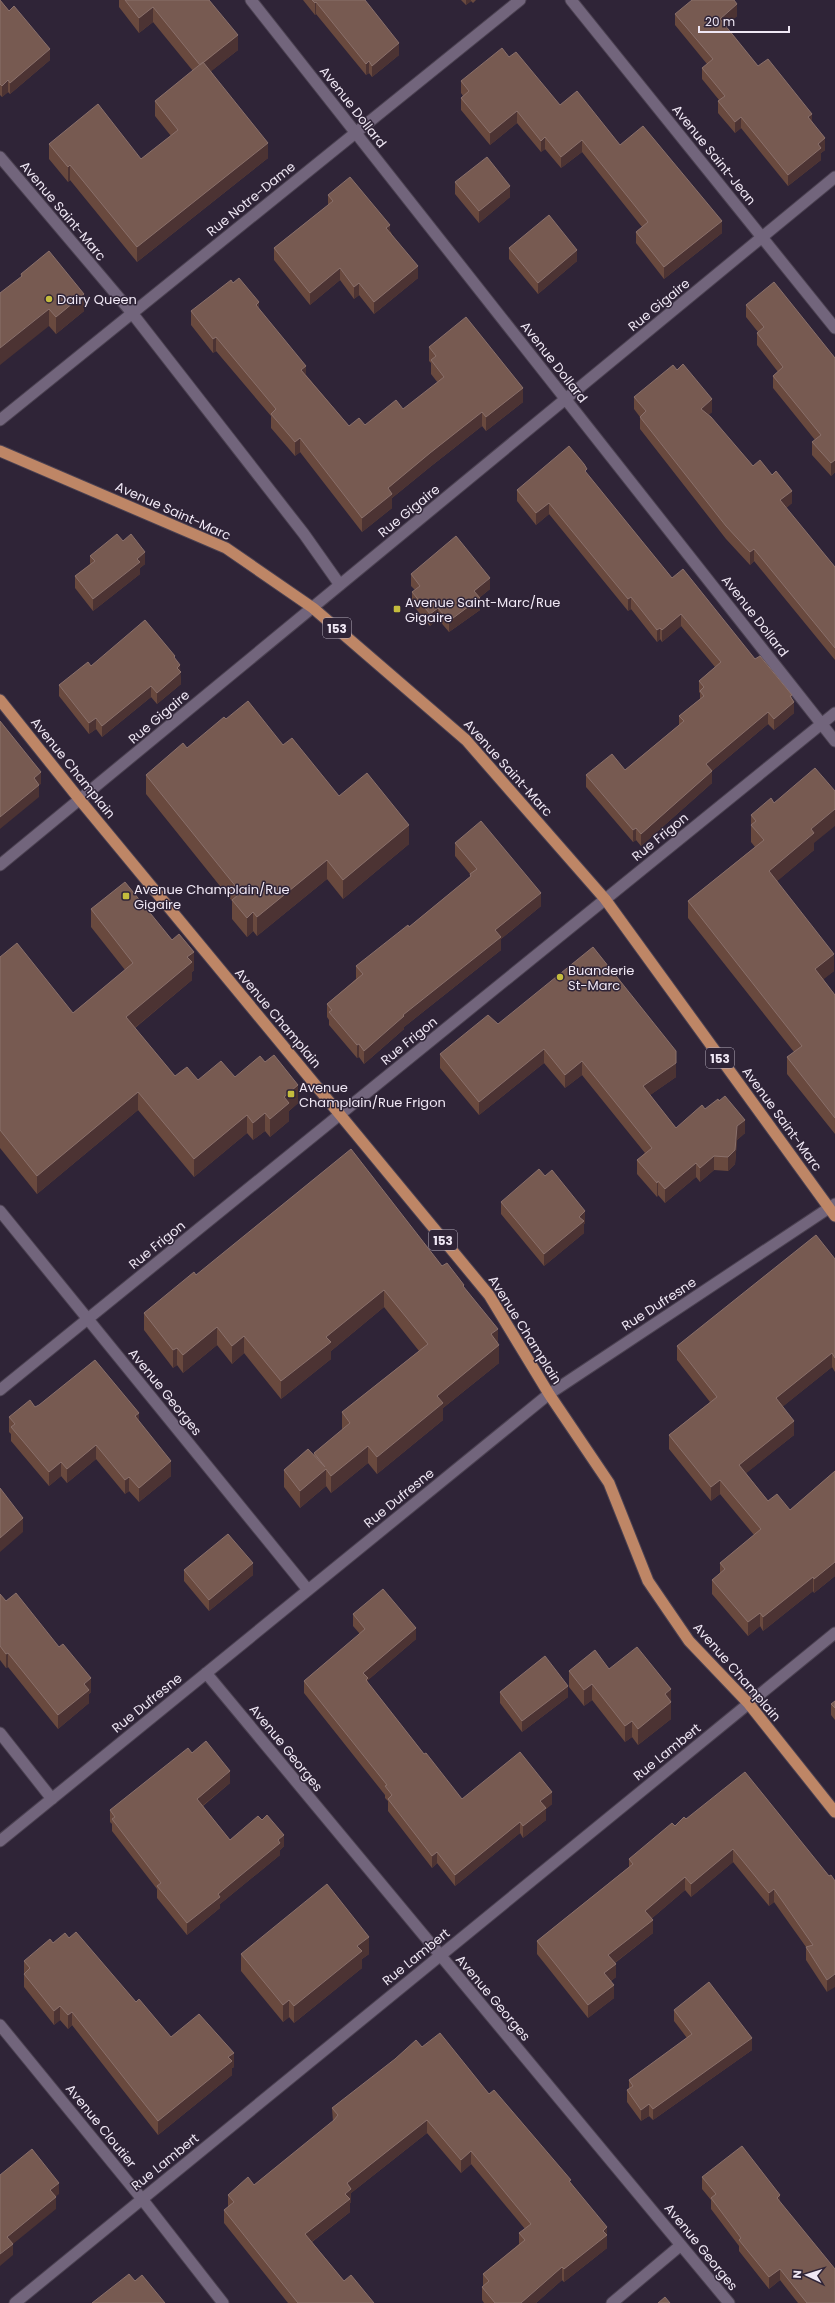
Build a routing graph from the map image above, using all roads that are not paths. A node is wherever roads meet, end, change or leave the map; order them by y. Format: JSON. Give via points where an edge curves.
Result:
{"nodes":[{"id":1,"x":251,"y":0,"type":"edge"},
{"id":2,"x":520,"y":0,"type":"edge"},
{"id":3,"x":571,"y":0,"type":"edge"},
{"id":4,"x":356,"y":133,"type":"junction"},
{"id":5,"x":0,"y":157,"type":"edge"},
{"id":6,"x":835,"y":177,"type":"edge"},
{"id":7,"x":762,"y":238,"type":"junction"},
{"id":8,"x":132,"y":314,"type":"junction"},
{"id":9,"x":835,"y":328,"type":"edge"},
{"id":10,"x":566,"y":399,"type":"junction"},
{"id":11,"x":0,"y":420,"type":"edge"},
{"id":12,"x":0,"y":451,"type":"edge"},
{"id":13,"x":340,"y":585,"type":"junction"},
{"id":14,"x":313,"y":608,"type":"junction"},
{"id":15,"x":0,"y":700,"type":"edge"},
{"id":16,"x":835,"y":713,"type":"edge"},
{"id":17,"x":822,"y":724,"type":"junction"},
{"id":18,"x":835,"y":741,"type":"edge"},
{"id":19,"x":80,"y":800,"type":"junction"},
{"id":20,"x":0,"y":865,"type":"edge"},
{"id":21,"x":605,"y":899,"type":"junction"},
{"id":22,"x":340,"y":1114,"type":"junction"},
{"id":23,"x":833,"y":1210,"type":"edge"},
{"id":24,"x":0,"y":1211,"type":"edge"},
{"id":25,"x":87,"y":1319,"type":"junction"},
{"id":26,"x":0,"y":1390,"type":"edge"},
{"id":27,"x":549,"y":1394,"type":"junction"},
{"id":28,"x":308,"y":1590,"type":"junction"},
{"id":29,"x":835,"y":1633,"type":"edge"},
{"id":30,"x":206,"y":1673,"type":"junction"},
{"id":31,"x":749,"y":1704,"type":"junction"},
{"id":32,"x":0,"y":1733,"type":"edge"},
{"id":33,"x":52,"y":1799,"type":"junction"},
{"id":34,"x":835,"y":1812,"type":"edge"},
{"id":35,"x":0,"y":1841,"type":"edge"},
{"id":36,"x":439,"y":1956,"type":"junction"},
{"id":37,"x":0,"y":2025,"type":"edge"},
{"id":38,"x":142,"y":2199,"type":"junction"},
{"id":39,"x":681,"y":2245,"type":"junction"},
{"id":40,"x":15,"y":2303,"type":"edge"},
{"id":41,"x":223,"y":2303,"type":"edge"},
{"id":42,"x":612,"y":2303,"type":"edge"},
{"id":43,"x":729,"y":2303,"type":"edge"}],
"edges":[{"from":1,"to":4,"type":"street","name":"Avenue Dollard"},
{"from":2,"to":4,"type":"street","name":"Rue Notre-Dame"},
{"from":3,"to":7,"type":"street","name":"Avenue Saint-Jean"},
{"from":4,"to":8,"type":"street","name":"Rue Notre-Dame"},
{"from":4,"to":10,"type":"street","name":"Avenue Dollard"},
{"from":5,"to":8,"type":"street","name":"Avenue Saint-Marc"},
{"from":6,"to":7,"type":"street","name":"Rue Gigaire"},
{"from":7,"to":9,"type":"street","name":"Avenue Saint-Jean"},
{"from":7,"to":10,"type":"street","name":"Rue Gigaire"},
{"from":8,"to":11,"type":"street","name":"Rue Notre-Dame"},
{"from":8,"to":13,"type":"street","name":"Avenue Saint-Marc","via":[[304,534]]},
{"from":10,"to":13,"type":"street","name":"Rue Gigaire"},
{"from":10,"to":17,"type":"street","name":"Avenue Dollard"},
{"from":12,"to":14,"type":"main road","name":"Avenue Saint-Marc","number":"153","via":[[226,548]]},
{"from":13,"to":14,"type":"street","name":"Rue Gigaire"},
{"from":14,"to":19,"type":"street","name":"Rue Gigaire"},
{"from":14,"to":21,"type":"main road","name":"Avenue Saint-Marc","number":"153","via":[[466,740]]},
{"from":15,"to":19,"type":"main road","name":"Avenue Champlain","number":"153"},
{"from":16,"to":17,"type":"street","name":"Rue Frigon"},
{"from":17,"to":18,"type":"street","name":"Avenue Dollard"},
{"from":17,"to":21,"type":"street","name":"Rue Frigon"},
{"from":19,"to":20,"type":"street","name":"Rue Gigaire"},
{"from":19,"to":22,"type":"main road","name":"Avenue Champlain","number":"153"},
{"from":21,"to":22,"type":"street","name":"Rue Frigon"},
{"from":21,"to":23,"type":"main road","name":"Avenue Saint-Marc","number":"153"},
{"from":22,"to":25,"type":"street","name":"Rue Frigon"},
{"from":22,"to":27,"type":"main road","name":"Avenue Champlain","number":"153","via":[[489,1295]]},
{"from":23,"to":27,"type":"street","name":"Rue Dufresne"},
{"from":24,"to":25,"type":"street","name":"Avenue Georges"},
{"from":25,"to":26,"type":"street","name":"Rue Frigon"},
{"from":25,"to":28,"type":"street","name":"Avenue Georges"},
{"from":27,"to":28,"type":"street","name":"Rue Dufresne"},
{"from":27,"to":31,"type":"main road","name":"Avenue Champlain","number":"153","via":[[609,1483],[648,1581],[689,1641]]},
{"from":28,"to":30,"type":"street","name":"Rue Dufresne"},
{"from":29,"to":31,"type":"street","name":"Rue Lambert"},
{"from":30,"to":33,"type":"street","name":"Rue Dufresne"},
{"from":30,"to":36,"type":"street","name":"Avenue Georges"},
{"from":31,"to":34,"type":"main road","name":"Avenue Champlain","number":"153"},
{"from":31,"to":36,"type":"street","name":"Rue Lambert"},
{"from":32,"to":33,"type":"street"},
{"from":33,"to":35,"type":"street","name":"Rue Dufresne"},
{"from":36,"to":38,"type":"street","name":"Rue Lambert"},
{"from":36,"to":39,"type":"street","name":"Avenue Georges"},
{"from":37,"to":38,"type":"street","name":"Avenue Cloutier"},
{"from":38,"to":40,"type":"street","name":"Rue Lambert"},
{"from":38,"to":41,"type":"street","name":"Avenue Cloutier"},
{"from":39,"to":42,"type":"street"},
{"from":39,"to":43,"type":"street","name":"Avenue Georges"}]}
